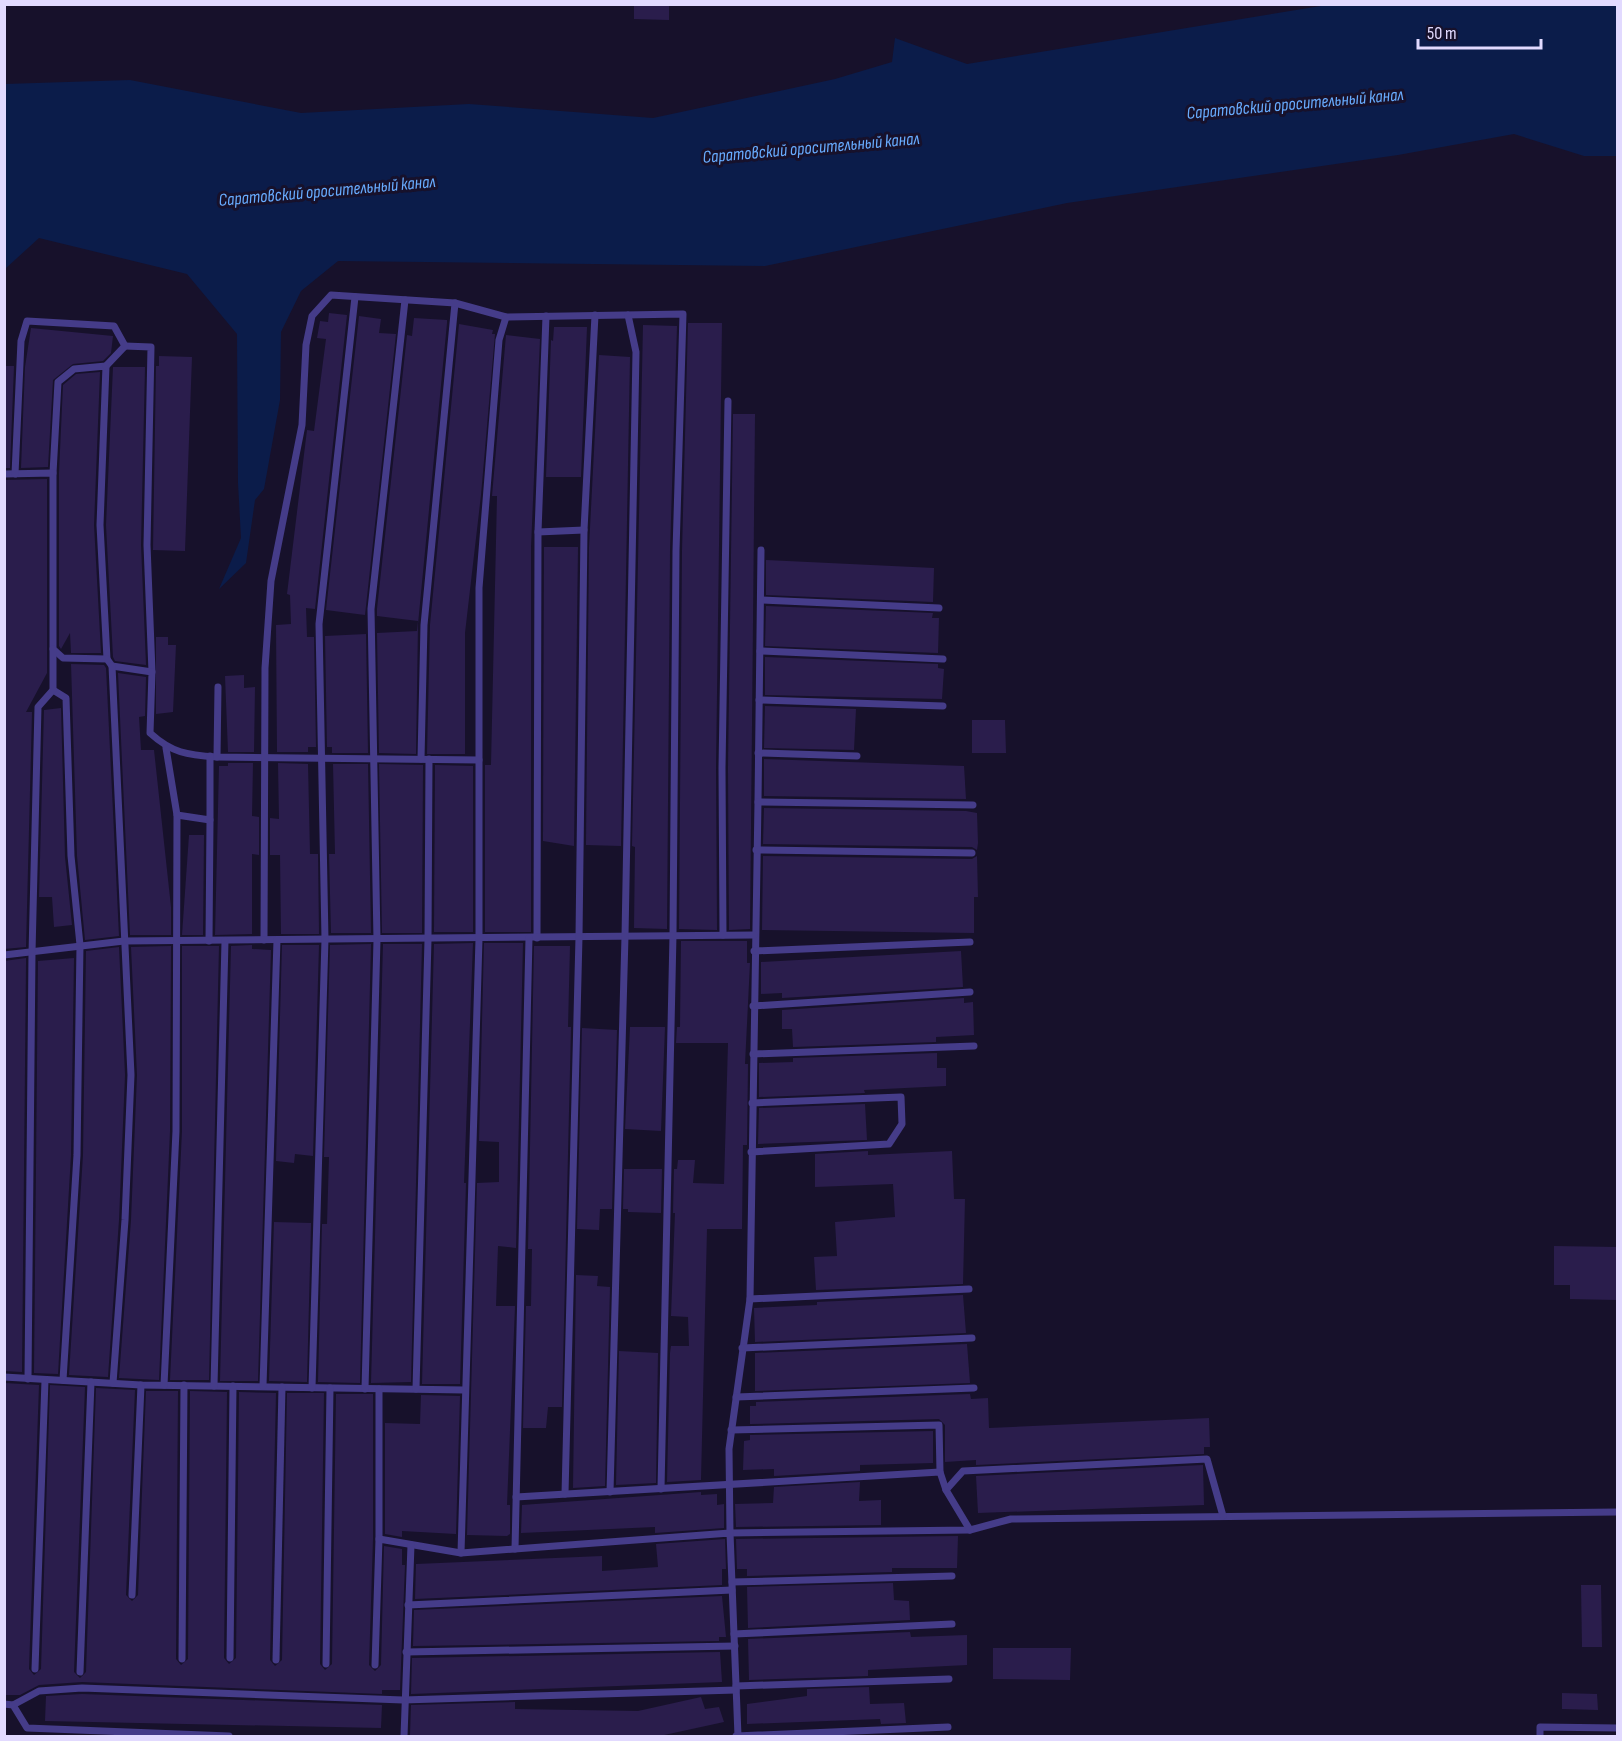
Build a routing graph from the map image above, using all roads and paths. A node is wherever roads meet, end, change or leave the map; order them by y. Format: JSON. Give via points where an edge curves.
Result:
{"nodes":[{"id":1,"x":355,"y":297,"type":"junction"},
{"id":2,"x":405,"y":300,"type":"junction"},
{"id":3,"x":455,"y":303,"type":"junction"},
{"id":4,"x":595,"y":315,"type":"junction"},
{"id":5,"x":628,"y":315,"type":"junction"},
{"id":6,"x":546,"y":316,"type":"junction"},
{"id":7,"x":506,"y":317,"type":"junction"},
{"id":8,"x":125,"y":346,"type":"junction"},
{"id":9,"x":106,"y":366,"type":"junction"},
{"id":10,"x":728,"y":401,"type":"dead end"},
{"id":11,"x":53,"y":473,"type":"junction"},
{"id":12,"x":4,"y":474,"type":"edge"},
{"id":13,"x":15,"y":474,"type":"junction"},
{"id":14,"x":584,"y":530,"type":"junction"},
{"id":15,"x":538,"y":532,"type":"junction"},
{"id":16,"x":761,"y":550,"type":"dead end"},
{"id":17,"x":761,"y":600,"type":"junction"},
{"id":18,"x":939,"y":608,"type":"dead end"},
{"id":19,"x":53,"y":649,"type":"junction"},
{"id":20,"x":760,"y":651,"type":"junction"},
{"id":21,"x":107,"y":659,"type":"junction"},
{"id":22,"x":943,"y":659,"type":"dead end"},
{"id":23,"x":112,"y":666,"type":"junction"},
{"id":24,"x":152,"y":672,"type":"junction"},
{"id":25,"x":218,"y":687,"type":"dead end"},
{"id":26,"x":54,"y":690,"type":"junction"},
{"id":27,"x":759,"y":700,"type":"junction"},
{"id":28,"x":943,"y":706,"type":"dead end"},
{"id":29,"x":166,"y":748,"type":"junction"},
{"id":30,"x":758,"y":753,"type":"junction"},
{"id":31,"x":857,"y":756,"type":"dead end"},
{"id":32,"x":213,"y":757,"type":"junction"},
{"id":33,"x":265,"y":758,"type":"junction"},
{"id":34,"x":321,"y":758,"type":"junction"},
{"id":35,"x":374,"y":759,"type":"junction"},
{"id":36,"x":425,"y":759,"type":"junction"},
{"id":37,"x":479,"y":760,"type":"junction"},
{"id":38,"x":758,"y":802,"type":"junction"},
{"id":39,"x":973,"y":805,"type":"dead end"},
{"id":40,"x":177,"y":815,"type":"junction"},
{"id":41,"x":210,"y":820,"type":"junction"},
{"id":42,"x":756,"y":850,"type":"junction"},
{"id":43,"x":972,"y":852,"type":"dead end"},
{"id":44,"x":673,"y":935,"type":"junction"},
{"id":45,"x":723,"y":935,"type":"junction"},
{"id":46,"x":754,"y":935,"type":"junction"},
{"id":47,"x":625,"y":936,"type":"junction"},
{"id":48,"x":579,"y":937,"type":"junction"},
{"id":49,"x":533,"y":938,"type":"junction"},
{"id":50,"x":325,"y":939,"type":"junction"},
{"id":51,"x":428,"y":939,"type":"junction"},
{"id":52,"x":479,"y":939,"type":"junction"},
{"id":53,"x":264,"y":940,"type":"junction"},
{"id":54,"x":277,"y":940,"type":"junction"},
{"id":55,"x":377,"y":940,"type":"junction"},
{"id":56,"x":124,"y":941,"type":"junction"},
{"id":57,"x":176,"y":941,"type":"junction"},
{"id":58,"x":208,"y":941,"type":"junction"},
{"id":59,"x":225,"y":941,"type":"junction"},
{"id":60,"x":970,"y":942,"type":"dead end"},
{"id":61,"x":80,"y":945,"type":"junction"},
{"id":62,"x":754,"y":951,"type":"junction"},
{"id":63,"x":32,"y":953,"type":"junction"},
{"id":64,"x":4,"y":955,"type":"edge"},
{"id":65,"x":970,"y":992,"type":"dead end"},
{"id":66,"x":753,"y":1006,"type":"junction"},
{"id":67,"x":974,"y":1046,"type":"dead end"},
{"id":68,"x":753,"y":1054,"type":"junction"},
{"id":69,"x":752,"y":1103,"type":"junction"},
{"id":70,"x":751,"y":1152,"type":"junction"},
{"id":71,"x":969,"y":1289,"type":"dead end"},
{"id":72,"x":750,"y":1299,"type":"junction"},
{"id":73,"x":972,"y":1338,"type":"dead end"},
{"id":74,"x":742,"y":1348,"type":"junction"},
{"id":75,"x":4,"y":1377,"type":"edge"},
{"id":76,"x":28,"y":1379,"type":"junction"},
{"id":77,"x":45,"y":1380,"type":"junction"},
{"id":78,"x":63,"y":1380,"type":"junction"},
{"id":79,"x":91,"y":1382,"type":"junction"},
{"id":80,"x":114,"y":1383,"type":"junction"},
{"id":81,"x":141,"y":1385,"type":"junction"},
{"id":82,"x":164,"y":1385,"type":"junction"},
{"id":83,"x":184,"y":1385,"type":"junction"},
{"id":84,"x":214,"y":1386,"type":"junction"},
{"id":85,"x":233,"y":1386,"type":"junction"},
{"id":86,"x":263,"y":1386,"type":"junction"},
{"id":87,"x":282,"y":1387,"type":"junction"},
{"id":88,"x":312,"y":1388,"type":"junction"},
{"id":89,"x":330,"y":1388,"type":"junction"},
{"id":90,"x":974,"y":1388,"type":"dead end"},
{"id":91,"x":365,"y":1389,"type":"junction"},
{"id":92,"x":379,"y":1389,"type":"junction"},
{"id":93,"x":416,"y":1389,"type":"junction"},
{"id":94,"x":464,"y":1390,"type":"junction"},
{"id":95,"x":736,"y":1397,"type":"junction"},
{"id":96,"x":731,"y":1430,"type":"junction"},
{"id":97,"x":940,"y":1472,"type":"junction"},
{"id":98,"x":729,"y":1485,"type":"junction"},
{"id":99,"x":661,"y":1489,"type":"junction"},
{"id":100,"x":946,"y":1490,"type":"junction"},
{"id":101,"x":610,"y":1492,"type":"junction"},
{"id":102,"x":565,"y":1494,"type":"junction"},
{"id":103,"x":516,"y":1497,"type":"junction"},
{"id":104,"x":1617,"y":1512,"type":"edge"},
{"id":105,"x":1223,"y":1516,"type":"junction"},
{"id":106,"x":970,"y":1530,"type":"junction"},
{"id":107,"x":730,"y":1533,"type":"junction"},
{"id":108,"x":380,"y":1539,"type":"junction"},
{"id":109,"x":411,"y":1545,"type":"junction"},
{"id":110,"x":515,"y":1549,"type":"junction"},
{"id":111,"x":461,"y":1553,"type":"junction"},
{"id":112,"x":952,"y":1575,"type":"dead end"},
{"id":113,"x":732,"y":1582,"type":"junction"},
{"id":114,"x":732,"y":1590,"type":"junction"},
{"id":115,"x":132,"y":1595,"type":"dead end"},
{"id":116,"x":408,"y":1605,"type":"junction"},
{"id":117,"x":952,"y":1624,"type":"dead end"},
{"id":118,"x":734,"y":1634,"type":"junction"},
{"id":119,"x":735,"y":1646,"type":"junction"},
{"id":120,"x":406,"y":1652,"type":"junction"},
{"id":121,"x":230,"y":1658,"type":"dead end"},
{"id":122,"x":182,"y":1659,"type":"dead end"},
{"id":123,"x":276,"y":1660,"type":"dead end"},
{"id":124,"x":326,"y":1664,"type":"dead end"},
{"id":125,"x":375,"y":1665,"type":"dead end"},
{"id":126,"x":35,"y":1669,"type":"dead end"},
{"id":127,"x":80,"y":1672,"type":"dead end"},
{"id":128,"x":949,"y":1679,"type":"dead end"},
{"id":129,"x":736,"y":1688,"type":"junction"},
{"id":130,"x":403,"y":1700,"type":"junction"},
{"id":131,"x":4,"y":1704,"type":"edge"},
{"id":132,"x":13,"y":1705,"type":"junction"},
{"id":133,"x":948,"y":1727,"type":"dead end"},
{"id":134,"x":1617,"y":1728,"type":"edge"},
{"id":135,"x":738,"y":1736,"type":"edge"},
{"id":136,"x":229,"y":1737,"type":"edge"},
{"id":137,"x":404,"y":1737,"type":"edge"},
{"id":138,"x":1540,"y":1737,"type":"edge"}],
"edges":[{"from":1,"to":2,"type":"lane"},
{"from":1,"to":33,"type":"lane","via":[[331,295],[312,316],[306,345],[303,425],[271,581],[265,668]]},
{"from":1,"to":34,"type":"lane","via":[[319,624]]},
{"from":2,"to":3,"type":"lane"},
{"from":2,"to":35,"type":"lane","via":[[371,609]]},
{"from":3,"to":7,"type":"lane"},
{"from":3,"to":36,"type":"lane","via":[[424,625]]},
{"from":4,"to":5,"type":"lane"},
{"from":4,"to":6,"type":"lane"},
{"from":4,"to":14,"type":"lane"},
{"from":5,"to":44,"type":"lane","via":[[683,314],[676,551]]},
{"from":5,"to":47,"type":"lane","via":[[636,352]]},
{"from":6,"to":7,"type":"lane"},
{"from":6,"to":15,"type":"lane"},
{"from":7,"to":37,"type":"lane","via":[[499,340],[478,588]]},
{"from":8,"to":9,"type":"lane"},
{"from":8,"to":13,"type":"lane","via":[[114,326],[27,321],[21,341]]},
{"from":8,"to":24,"type":"lane","via":[[151,347],[147,545]]},
{"from":9,"to":11,"type":"lane","via":[[74,369],[58,382]]},
{"from":9,"to":21,"type":"lane","via":[[100,525]]},
{"from":10,"to":45,"type":"lane"},
{"from":11,"to":13,"type":"lane"},
{"from":11,"to":19,"type":"lane"},
{"from":12,"to":13,"type":"lane"},
{"from":14,"to":15,"type":"lane"},
{"from":14,"to":48,"type":"lane"},
{"from":15,"to":49,"type":"lane"},
{"from":16,"to":17,"type":"lane"},
{"from":17,"to":18,"type":"lane"},
{"from":17,"to":20,"type":"lane"},
{"from":19,"to":21,"type":"lane","via":[[63,658]]},
{"from":19,"to":26,"type":"lane"},
{"from":20,"to":22,"type":"lane"},
{"from":20,"to":27,"type":"lane"},
{"from":21,"to":23,"type":"lane"},
{"from":23,"to":24,"type":"lane"},
{"from":23,"to":56,"type":"lane"},
{"from":24,"to":29,"type":"lane","via":[[150,733]]},
{"from":25,"to":32,"type":"lane"},
{"from":26,"to":61,"type":"lane","via":[[66,698],[71,856]]},
{"from":26,"to":63,"type":"lane","via":[[38,707]]},
{"from":27,"to":28,"type":"lane"},
{"from":27,"to":30,"type":"lane"},
{"from":29,"to":32,"type":"lane"},
{"from":29,"to":40,"type":"lane"},
{"from":30,"to":31,"type":"lane"},
{"from":30,"to":38,"type":"lane"},
{"from":32,"to":33,"type":"lane"},
{"from":32,"to":41,"type":"lane"},
{"from":33,"to":34,"type":"lane"},
{"from":33,"to":53,"type":"lane"},
{"from":34,"to":35,"type":"lane"},
{"from":34,"to":50,"type":"lane"},
{"from":35,"to":36,"type":"lane"},
{"from":35,"to":55,"type":"lane"},
{"from":36,"to":37,"type":"lane"},
{"from":36,"to":51,"type":"lane"},
{"from":37,"to":52,"type":"lane"},
{"from":38,"to":39,"type":"lane"},
{"from":38,"to":42,"type":"lane"},
{"from":40,"to":41,"type":"lane"},
{"from":40,"to":57,"type":"lane"},
{"from":41,"to":58,"type":"lane"},
{"from":42,"to":43,"type":"lane"},
{"from":42,"to":46,"type":"lane"},
{"from":44,"to":45,"type":"lane"},
{"from":44,"to":47,"type":"lane"},
{"from":44,"to":99,"type":"lane"},
{"from":45,"to":46,"type":"lane"},
{"from":46,"to":62,"type":"lane"},
{"from":47,"to":48,"type":"lane"},
{"from":47,"to":101,"type":"lane"},
{"from":48,"to":49,"type":"lane"},
{"from":48,"to":102,"type":"lane"},
{"from":49,"to":52,"type":"lane"},
{"from":49,"to":103,"type":"lane"},
{"from":50,"to":54,"type":"lane"},
{"from":50,"to":55,"type":"lane"},
{"from":50,"to":88,"type":"lane"},
{"from":51,"to":52,"type":"lane"},
{"from":51,"to":55,"type":"lane"},
{"from":51,"to":93,"type":"lane"},
{"from":52,"to":94,"type":"lane"},
{"from":53,"to":54,"type":"lane"},
{"from":53,"to":59,"type":"lane"},
{"from":54,"to":86,"type":"lane"},
{"from":55,"to":91,"type":"lane"},
{"from":56,"to":57,"type":"lane"},
{"from":56,"to":61,"type":"lane"},
{"from":56,"to":80,"type":"lane","via":[[131,1075]]},
{"from":57,"to":58,"type":"lane"},
{"from":57,"to":82,"type":"lane","via":[[176,1131]]},
{"from":58,"to":59,"type":"lane"},
{"from":59,"to":84,"type":"lane"},
{"from":60,"to":62,"type":"lane"},
{"from":61,"to":63,"type":"lane"},
{"from":61,"to":78,"type":"lane","via":[[77,1155]]},
{"from":62,"to":66,"type":"lane"},
{"from":63,"to":64,"type":"lane"},
{"from":63,"to":76,"type":"lane"},
{"from":65,"to":66,"type":"lane"},
{"from":66,"to":68,"type":"lane"},
{"from":67,"to":68,"type":"lane"},
{"from":68,"to":69,"type":"lane"},
{"from":69,"to":70,"type":"lane"},
{"from":69,"to":70,"type":"lane","via":[[901,1097],[902,1124],[889,1144]]},
{"from":70,"to":72,"type":"lane"},
{"from":71,"to":72,"type":"lane"},
{"from":72,"to":74,"type":"lane"},
{"from":73,"to":74,"type":"lane"},
{"from":74,"to":95,"type":"lane"},
{"from":75,"to":76,"type":"lane"},
{"from":76,"to":77,"type":"lane"},
{"from":77,"to":78,"type":"lane"},
{"from":77,"to":126,"type":"lane"},
{"from":78,"to":79,"type":"lane"},
{"from":79,"to":80,"type":"lane"},
{"from":79,"to":127,"type":"lane"},
{"from":80,"to":81,"type":"lane"},
{"from":81,"to":82,"type":"lane"},
{"from":81,"to":115,"type":"lane"},
{"from":82,"to":83,"type":"lane"},
{"from":83,"to":84,"type":"lane"},
{"from":83,"to":122,"type":"lane"},
{"from":84,"to":85,"type":"lane"},
{"from":85,"to":86,"type":"lane"},
{"from":85,"to":121,"type":"lane"},
{"from":86,"to":87,"type":"lane"},
{"from":87,"to":88,"type":"lane"},
{"from":87,"to":123,"type":"lane"},
{"from":88,"to":89,"type":"lane"},
{"from":89,"to":91,"type":"lane"},
{"from":89,"to":124,"type":"lane"},
{"from":90,"to":95,"type":"lane"},
{"from":91,"to":92,"type":"lane"},
{"from":92,"to":93,"type":"lane"},
{"from":92,"to":108,"type":"lane"},
{"from":93,"to":94,"type":"lane"},
{"from":94,"to":111,"type":"lane"},
{"from":95,"to":96,"type":"lane"},
{"from":96,"to":97,"type":"lane","via":[[939,1425]]},
{"from":96,"to":98,"type":"lane"},
{"from":97,"to":98,"type":"lane"},
{"from":97,"to":100,"type":"lane"},
{"from":98,"to":99,"type":"lane"},
{"from":98,"to":107,"type":"lane"},
{"from":99,"to":101,"type":"lane"},
{"from":100,"to":105,"type":"lane","via":[[963,1471],[1207,1459]]},
{"from":100,"to":106,"type":"lane"},
{"from":101,"to":102,"type":"lane"},
{"from":102,"to":103,"type":"lane"},
{"from":103,"to":110,"type":"lane"},
{"from":104,"to":105,"type":"lane"},
{"from":105,"to":106,"type":"lane","via":[[1011,1520]]},
{"from":106,"to":107,"type":"lane"},
{"from":107,"to":110,"type":"lane"},
{"from":107,"to":113,"type":"lane"},
{"from":108,"to":109,"type":"lane"},
{"from":108,"to":125,"type":"lane"},
{"from":109,"to":111,"type":"lane"},
{"from":109,"to":116,"type":"lane"},
{"from":110,"to":111,"type":"lane"},
{"from":112,"to":113,"type":"lane"},
{"from":113,"to":114,"type":"lane"},
{"from":114,"to":116,"type":"lane"},
{"from":114,"to":118,"type":"lane"},
{"from":116,"to":120,"type":"lane"},
{"from":117,"to":118,"type":"lane"},
{"from":118,"to":119,"type":"lane"},
{"from":119,"to":120,"type":"lane"},
{"from":119,"to":129,"type":"lane"},
{"from":120,"to":130,"type":"lane"},
{"from":128,"to":129,"type":"lane"},
{"from":129,"to":130,"type":"lane"},
{"from":129,"to":135,"type":"lane"},
{"from":130,"to":132,"type":"lane","via":[[82,1688],[39,1691]]},
{"from":130,"to":137,"type":"lane"},
{"from":131,"to":132,"type":"lane"},
{"from":132,"to":136,"type":"lane","via":[[27,1728]]},
{"from":133,"to":135,"type":"lane"},
{"from":134,"to":138,"type":"lane","via":[[1540,1727]]}]}
